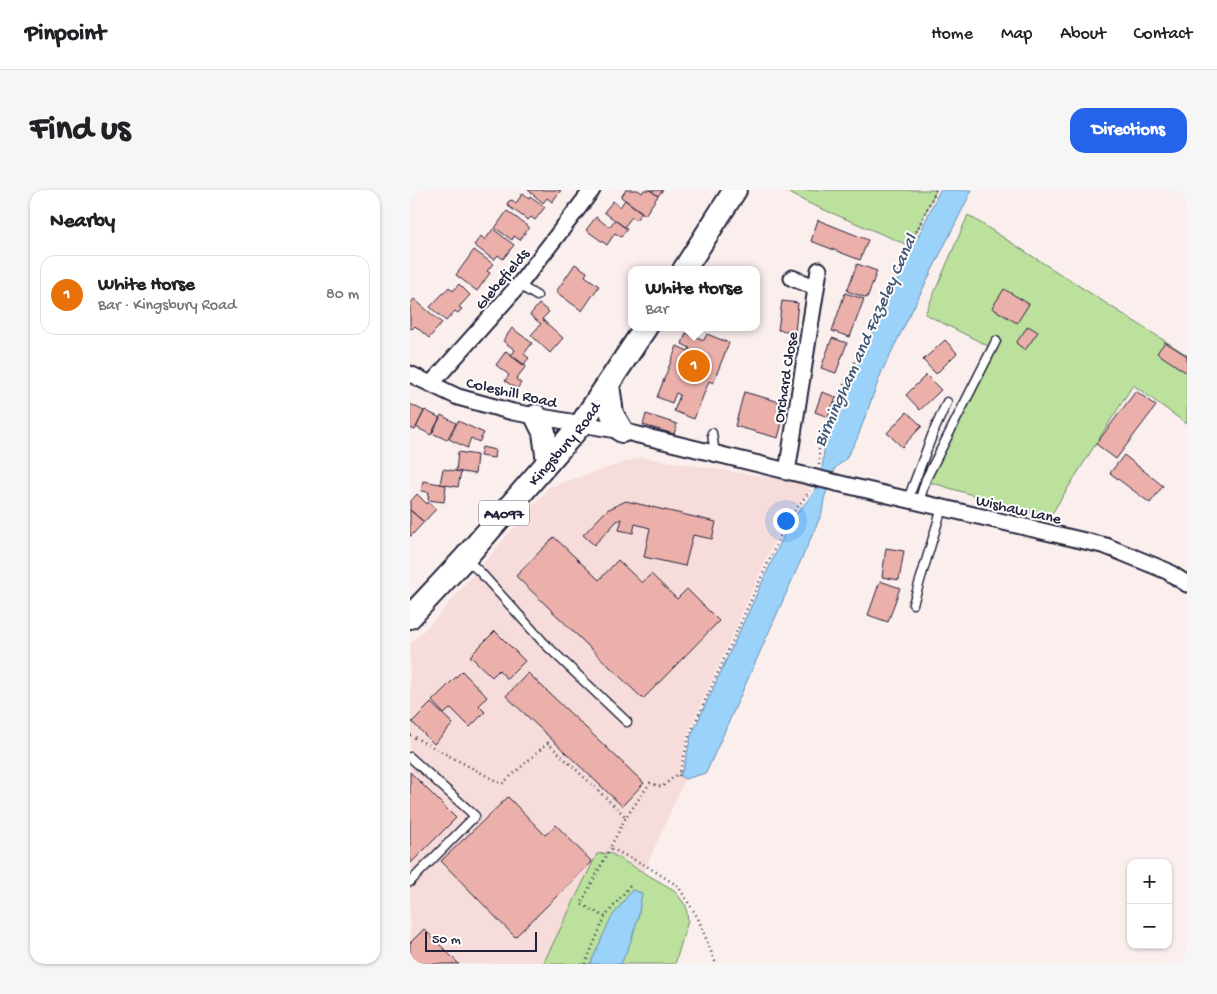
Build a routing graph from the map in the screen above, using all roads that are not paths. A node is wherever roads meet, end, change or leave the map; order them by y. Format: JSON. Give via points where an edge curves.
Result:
{"nodes":[{"id":1,"x":592,"y":190,"type":"edge"},
{"id":2,"x":735,"y":190,"type":"edge"},
{"id":3,"x":687,"y":266,"type":"edge"},
{"id":4,"x":819,"y":270,"type":"dead end"},
{"id":5,"x":792,"y":278,"type":"dead end"},
{"id":6,"x":519,"y":285,"type":"junction"},
{"id":7,"x":815,"y":288,"type":"junction"},
{"id":8,"x":537,"y":296,"type":"dead end"},
{"id":9,"x":643,"y":331,"type":"edge"},
{"id":10,"x":996,"y":341,"type":"dead end"},
{"id":11,"x":410,"y":374,"type":"edge"},
{"id":12,"x":431,"y":384,"type":"junction"},
{"id":13,"x":608,"y":385,"type":"junction"},
{"id":14,"x":947,"y":402,"type":"dead end"},
{"id":15,"x":536,"y":416,"type":"junction"},
{"id":16,"x":582,"y":423,"type":"junction"},
{"id":17,"x":622,"y":430,"type":"junction"},
{"id":18,"x":712,"y":433,"type":"dead end"},
{"id":19,"x":716,"y":454,"type":"junction"},
{"id":20,"x":548,"y":462,"type":"junction"},
{"id":21,"x":787,"y":472,"type":"junction"},
{"id":22,"x":913,"y":501,"type":"junction"},
{"id":23,"x":942,"y":508,"type":"junction"},
{"id":24,"x":465,"y":558,"type":"junction"},
{"id":25,"x":1187,"y":584,"type":"edge"},
{"id":26,"x":913,"y":604,"type":"dead end"},
{"id":27,"x":410,"y":617,"type":"edge"},
{"id":28,"x":627,"y":722,"type":"dead end"},
{"id":29,"x":410,"y":757,"type":"edge"},
{"id":30,"x":410,"y":882,"type":"edge"}],
"edges":[{"from":1,"to":6,"type":"street","name":"Glebefields"},
{"from":2,"to":3,"type":"main road"},
{"from":4,"to":7,"type":"street","name":"Orchard Close"},
{"from":5,"to":7,"type":"street"},
{"from":6,"to":8,"type":"lane"},
{"from":6,"to":12,"type":"street","name":"Glebefields"},
{"from":7,"to":21,"type":"street","name":"Orchard Close"},
{"from":9,"to":13,"type":"main road","name":"Kingsbury Road","number":"A4097"},
{"from":10,"to":22,"type":"lane"},
{"from":11,"to":12,"type":"street","name":"Coleshill Road"},
{"from":12,"to":15,"type":"street","name":"Coleshill Road","via":[[458,397]]},
{"from":13,"to":16,"type":"main road","name":"Kingsbury Road","number":"A4097"},
{"from":13,"to":17,"type":"main road","via":[[612,414]]},
{"from":14,"to":22,"type":"lane","via":[[933,432]]},
{"from":15,"to":16,"type":"street","name":"Coleshill Road"},
{"from":15,"to":20,"type":"main road","via":[[544,432]]},
{"from":16,"to":17,"type":"street"},
{"from":16,"to":20,"type":"main road","name":"Kingsbury Road","number":"A4097"},
{"from":17,"to":19,"type":"street"},
{"from":18,"to":19,"type":"lane"},
{"from":19,"to":21,"type":"street"},
{"from":20,"to":24,"type":"main road","name":"Kingsbury Road","number":"A4097"},
{"from":21,"to":22,"type":"street","name":"Wishaw Lane","bridge":true},
{"from":22,"to":23,"type":"street","name":"Wishaw Lane"},
{"from":23,"to":25,"type":"street","name":"Wishaw Lane","via":[[1106,546],[1167,571]]},
{"from":23,"to":26,"type":"lane"},
{"from":24,"to":27,"type":"main road","name":"Kingsbury Road","number":"A4097"},
{"from":24,"to":28,"type":"lane","via":[[544,643]]},
{"from":29,"to":30,"type":"lane","via":[[475,816]]}]}
